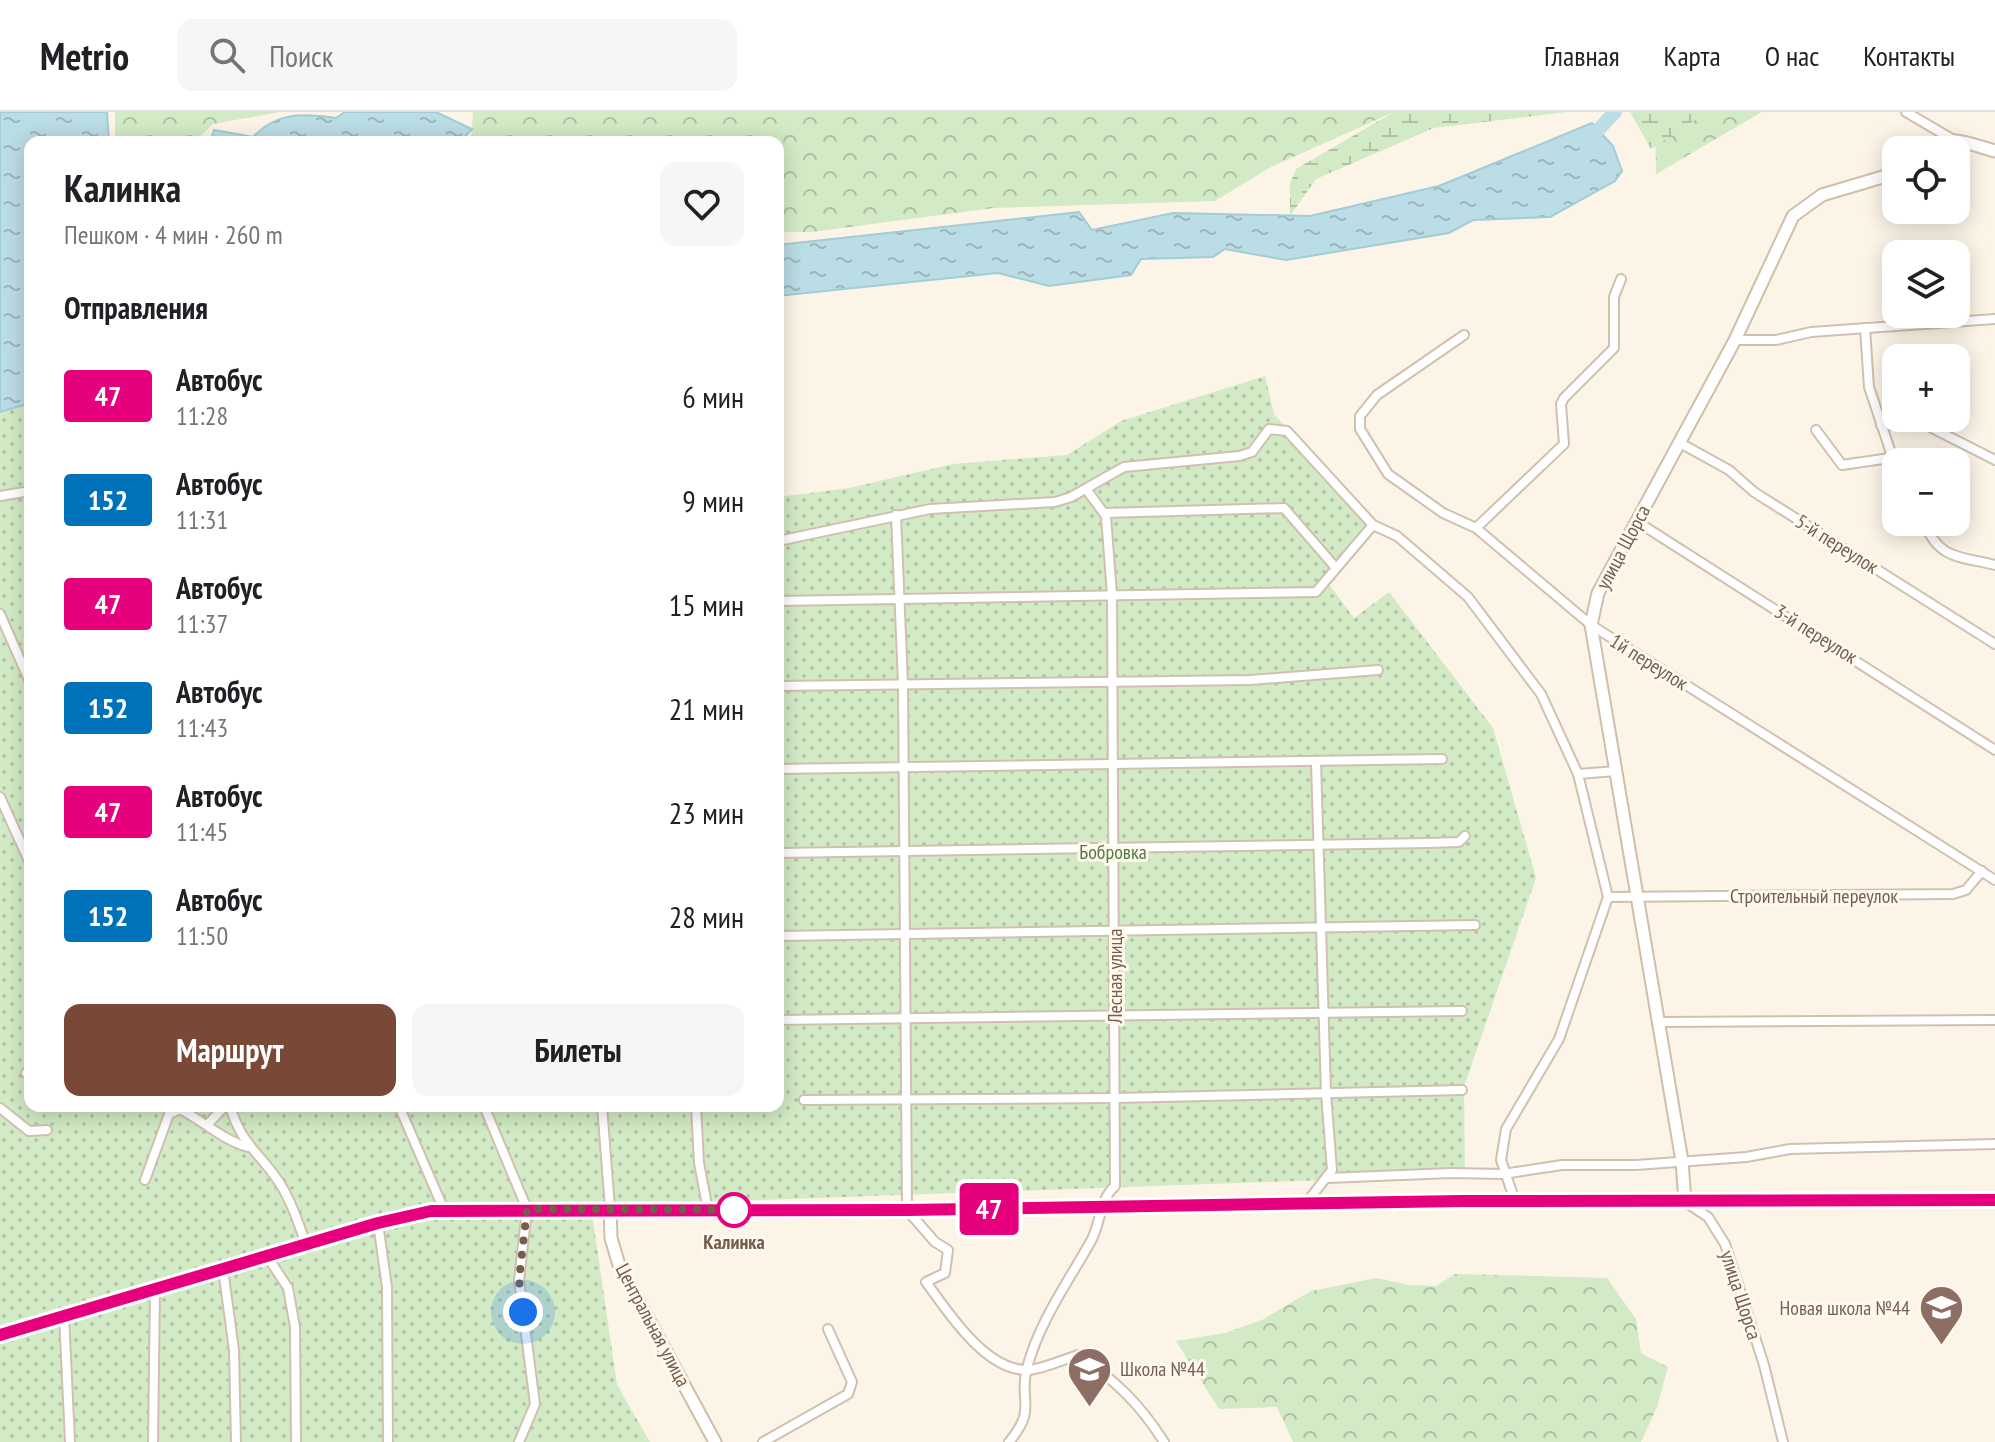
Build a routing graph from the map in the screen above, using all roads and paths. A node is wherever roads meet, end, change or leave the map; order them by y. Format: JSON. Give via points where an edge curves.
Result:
{"nodes":[{"id":1,"x":1906,"y":112,"type":"edge"},
{"id":2,"x":1945,"y":136,"type":"edge"},
{"id":3,"x":1970,"y":145,"type":"edge"},
{"id":4,"x":1995,"y":151,"type":"edge"},
{"id":5,"x":1882,"y":177,"type":"edge"},
{"id":6,"x":1621,"y":279,"type":"dead end"},
{"id":7,"x":1995,"y":319,"type":"edge"},
{"id":8,"x":1865,"y":328,"type":"junction"},
{"id":9,"x":1464,"y":335,"type":"dead end"},
{"id":10,"x":1735,"y":340,"type":"junction"},
{"id":11,"x":1881,"y":425,"type":"junction"},
{"id":12,"x":1816,"y":430,"type":"dead end"},
{"id":13,"x":1680,"y":443,"type":"junction"},
{"id":14,"x":1887,"y":448,"type":"edge"},
{"id":15,"x":1882,"y":459,"type":"edge"},
{"id":16,"x":1995,"y":460,"type":"edge"},
{"id":17,"x":1086,"y":489,"type":"junction"},
{"id":18,"x":24,"y":492,"type":"edge"},
{"id":19,"x":0,"y":496,"type":"edge"},
{"id":20,"x":1105,"y":513,"type":"junction"},
{"id":21,"x":896,"y":515,"type":"junction"},
{"id":22,"x":1636,"y":521,"type":"junction"},
{"id":23,"x":1373,"y":525,"type":"junction"},
{"id":24,"x":1476,"y":528,"type":"junction"},
{"id":25,"x":1931,"y":536,"type":"edge"},
{"id":26,"x":784,"y":540,"type":"edge"},
{"id":27,"x":1995,"y":565,"type":"edge"},
{"id":28,"x":1336,"y":568,"type":"junction"},
{"id":29,"x":1112,"y":595,"type":"junction"},
{"id":30,"x":899,"y":599,"type":"junction"},
{"id":31,"x":784,"y":601,"type":"edge"},
{"id":32,"x":0,"y":614,"type":"edge"},
{"id":33,"x":1591,"y":625,"type":"junction"},
{"id":34,"x":1995,"y":644,"type":"edge"},
{"id":35,"x":24,"y":668,"type":"edge"},
{"id":36,"x":1378,"y":670,"type":"dead end"},
{"id":37,"x":1112,"y":681,"type":"junction"},
{"id":38,"x":903,"y":684,"type":"junction"},
{"id":39,"x":784,"y":686,"type":"edge"},
{"id":40,"x":1995,"y":750,"type":"edge"},
{"id":41,"x":1442,"y":759,"type":"dead end"},
{"id":42,"x":1316,"y":762,"type":"junction"},
{"id":43,"x":1114,"y":764,"type":"junction"},
{"id":44,"x":904,"y":768,"type":"junction"},
{"id":45,"x":784,"y":769,"type":"edge"},
{"id":46,"x":1616,"y":771,"type":"junction"},
{"id":47,"x":1578,"y":774,"type":"junction"},
{"id":48,"x":0,"y":797,"type":"edge"},
{"id":49,"x":1465,"y":836,"type":"dead end"},
{"id":50,"x":1318,"y":844,"type":"junction"},
{"id":51,"x":1114,"y":848,"type":"junction"},
{"id":52,"x":24,"y":850,"type":"edge"},
{"id":53,"x":903,"y":851,"type":"junction"},
{"id":54,"x":784,"y":853,"type":"edge"},
{"id":55,"x":1982,"y":871,"type":"junction"},
{"id":56,"x":1995,"y":880,"type":"edge"},
{"id":57,"x":1608,"y":897,"type":"junction"},
{"id":58,"x":1636,"y":897,"type":"junction"},
{"id":59,"x":1475,"y":925,"type":"dead end"},
{"id":60,"x":1321,"y":927,"type":"junction"},
{"id":61,"x":1116,"y":930,"type":"junction"},
{"id":62,"x":905,"y":934,"type":"junction"},
{"id":63,"x":784,"y":936,"type":"edge"},
{"id":64,"x":1462,"y":1011,"type":"dead end"},
{"id":65,"x":1323,"y":1012,"type":"junction"},
{"id":66,"x":1115,"y":1015,"type":"junction"},
{"id":67,"x":905,"y":1018,"type":"junction"},
{"id":68,"x":784,"y":1020,"type":"edge"},
{"id":69,"x":1995,"y":1020,"type":"edge"},
{"id":70,"x":1659,"y":1022,"type":"junction"},
{"id":71,"x":1462,"y":1090,"type":"dead end"},
{"id":72,"x":1326,"y":1093,"type":"junction"},
{"id":73,"x":1116,"y":1098,"type":"junction"},
{"id":74,"x":907,"y":1099,"type":"junction"},
{"id":75,"x":804,"y":1100,"type":"dead end"},
{"id":76,"x":0,"y":1108,"type":"edge"},
{"id":77,"x":172,"y":1112,"type":"edge"},
{"id":78,"x":185,"y":1112,"type":"edge"},
{"id":79,"x":221,"y":1112,"type":"edge"},
{"id":80,"x":231,"y":1112,"type":"edge"},
{"id":81,"x":402,"y":1112,"type":"edge"},
{"id":82,"x":487,"y":1112,"type":"edge"},
{"id":83,"x":602,"y":1112,"type":"edge"},
{"id":84,"x":696,"y":1112,"type":"edge"},
{"id":85,"x":208,"y":1124,"type":"junction"},
{"id":86,"x":47,"y":1130,"type":"dead end"},
{"id":87,"x":1995,"y":1144,"type":"edge"},
{"id":88,"x":248,"y":1147,"type":"junction"},
{"id":89,"x":1682,"y":1161,"type":"junction"},
{"id":90,"x":1503,"y":1174,"type":"junction"},
{"id":91,"x":1328,"y":1178,"type":"junction"},
{"id":92,"x":145,"y":1180,"type":"dead end"},
{"id":93,"x":1995,"y":1200,"type":"edge"},
{"id":94,"x":1515,"y":1201,"type":"junction"},
{"id":95,"x":1307,"y":1202,"type":"junction"},
{"id":96,"x":1685,"y":1202,"type":"junction"},
{"id":97,"x":610,"y":1208,"type":"junction"},
{"id":98,"x":1102,"y":1208,"type":"junction"},
{"id":99,"x":527,"y":1209,"type":"junction"},
{"id":100,"x":444,"y":1210,"type":"junction"},
{"id":101,"x":708,"y":1210,"type":"junction"},
{"id":102,"x":907,"y":1210,"type":"junction"},
{"id":103,"x":378,"y":1223,"type":"junction"},
{"id":104,"x":306,"y":1244,"type":"junction"},
{"id":105,"x":267,"y":1256,"type":"junction"},
{"id":106,"x":223,"y":1269,"type":"junction"},
{"id":107,"x":155,"y":1289,"type":"junction"},
{"id":108,"x":64,"y":1315,"type":"junction"},
{"id":109,"x":828,"y":1329,"type":"dead end"},
{"id":110,"x":0,"y":1335,"type":"edge"},
{"id":111,"x":1026,"y":1370,"type":"junction"},
{"id":112,"x":70,"y":1442,"type":"edge"},
{"id":113,"x":153,"y":1442,"type":"edge"},
{"id":114,"x":236,"y":1442,"type":"edge"},
{"id":115,"x":296,"y":1442,"type":"edge"},
{"id":116,"x":388,"y":1442,"type":"edge"},
{"id":117,"x":519,"y":1442,"type":"edge"},
{"id":118,"x":715,"y":1442,"type":"edge"},
{"id":119,"x":763,"y":1442,"type":"edge"},
{"id":120,"x":1009,"y":1442,"type":"edge"},
{"id":121,"x":1164,"y":1442,"type":"edge"},
{"id":122,"x":1783,"y":1442,"type":"edge"}],
"edges":[{"from":1,"to":2,"type":"street"},
{"from":3,"to":4,"type":"street"},
{"from":5,"to":10,"type":"street","name":"улица Щорса","via":[[1822,195],[1793,216]]},
{"from":6,"to":24,"type":"street","via":[[1614,297],[1614,348],[1564,398],[1564,444]]},
{"from":7,"to":8,"type":"street"},
{"from":8,"to":10,"type":"street","via":[[1811,332],[1785,340]]},
{"from":8,"to":11,"type":"street","via":[[1869,387]]},
{"from":9,"to":24,"type":"street","name":"1й переулок","via":[[1371,400],[1360,416],[1360,429],[1388,474],[1443,513]]},
{"from":10,"to":13,"type":"street","name":"улица Щорса"},
{"from":11,"to":14,"type":"street"},
{"from":11,"to":16,"type":"street","via":[[1924,424]]},
{"from":12,"to":15,"type":"street","via":[[1842,465]]},
{"from":13,"to":22,"type":"street","name":"улица Щорса"},
{"from":13,"to":34,"type":"street","name":"5-й переулок"},
{"from":17,"to":20,"type":"street"},
{"from":17,"to":21,"type":"street","via":[[1055,502]]},
{"from":17,"to":23,"type":"street","via":[[1124,467],[1239,456],[1252,452],[1269,429],[1287,431]]},
{"from":18,"to":19,"type":"street"},
{"from":20,"to":28,"type":"street","via":[[1284,508]]},
{"from":20,"to":29,"type":"street","name":"Лесная улица"},
{"from":21,"to":26,"type":"street"},
{"from":21,"to":30,"type":"street"},
{"from":22,"to":33,"type":"street","name":"улица Щорса","via":[[1598,593]]},
{"from":22,"to":40,"type":"street","name":"3-й переулок"},
{"from":23,"to":28,"type":"street"},
{"from":23,"to":47,"type":"street","via":[[1397,536],[1468,597],[1541,694]]},
{"from":24,"to":33,"type":"street","name":"1й переулок"},
{"from":25,"to":27,"type":"street","via":[[1944,553]]},
{"from":28,"to":29,"type":"street","via":[[1316,592]]},
{"from":29,"to":30,"type":"street"},
{"from":29,"to":37,"type":"street","name":"Лесная улица"},
{"from":30,"to":31,"type":"street"},
{"from":30,"to":38,"type":"street"},
{"from":32,"to":35,"type":"street"},
{"from":33,"to":46,"type":"street","name":"улица Щорса"},
{"from":33,"to":55,"type":"street","name":"1й переулок"},
{"from":36,"to":37,"type":"street","via":[[1250,680]]},
{"from":37,"to":38,"type":"street"},
{"from":37,"to":43,"type":"street","name":"Лесная улица"},
{"from":38,"to":39,"type":"street"},
{"from":38,"to":44,"type":"street"},
{"from":41,"to":42,"type":"street"},
{"from":42,"to":43,"type":"street"},
{"from":42,"to":50,"type":"street"},
{"from":43,"to":44,"type":"street"},
{"from":43,"to":51,"type":"street","name":"Лесная улица"},
{"from":44,"to":45,"type":"street"},
{"from":44,"to":53,"type":"street"},
{"from":46,"to":47,"type":"street"},
{"from":46,"to":58,"type":"street","name":"улица Щорса"},
{"from":47,"to":57,"type":"street"},
{"from":48,"to":52,"type":"street"},
{"from":49,"to":50,"type":"street","via":[[1459,842]]},
{"from":50,"to":51,"type":"street"},
{"from":50,"to":60,"type":"street"},
{"from":51,"to":53,"type":"street"},
{"from":51,"to":61,"type":"street","name":"Лесная улица"},
{"from":53,"to":54,"type":"street"},
{"from":53,"to":62,"type":"street"},
{"from":55,"to":56,"type":"street","name":"1й переулок"},
{"from":55,"to":58,"type":"street","name":"Строительный переулок","via":[[1966,890],[1953,894]]},
{"from":57,"to":58,"type":"street","name":"Строительный переулок"},
{"from":57,"to":90,"type":"street","via":[[1559,1039],[1506,1129]]},
{"from":58,"to":70,"type":"street","name":"улица Щорса"},
{"from":59,"to":60,"type":"street"},
{"from":60,"to":61,"type":"street"},
{"from":60,"to":65,"type":"street"},
{"from":61,"to":62,"type":"street"},
{"from":61,"to":66,"type":"street","name":"Лесная улица"},
{"from":62,"to":63,"type":"street"},
{"from":62,"to":67,"type":"street"},
{"from":64,"to":65,"type":"street"},
{"from":65,"to":66,"type":"street"},
{"from":65,"to":72,"type":"street"},
{"from":66,"to":67,"type":"street"},
{"from":66,"to":73,"type":"street","name":"Лесная улица"},
{"from":67,"to":68,"type":"street"},
{"from":67,"to":74,"type":"street"},
{"from":69,"to":70,"type":"street"},
{"from":70,"to":89,"type":"street","name":"улица Щорса"},
{"from":71,"to":72,"type":"street"},
{"from":72,"to":73,"type":"street"},
{"from":72,"to":91,"type":"street","via":[[1332,1170]]},
{"from":73,"to":74,"type":"street"},
{"from":73,"to":98,"type":"street","name":"Лесная улица","via":[[1115,1186]]},
{"from":74,"to":75,"type":"street"},
{"from":74,"to":102,"type":"street"},
{"from":76,"to":86,"type":"street","via":[[29,1131]]},
{"from":77,"to":92,"type":"street"},
{"from":78,"to":85,"type":"street"},
{"from":79,"to":85,"type":"street"},
{"from":80,"to":88,"type":"street"},
{"from":81,"to":100,"type":"street"},
{"from":82,"to":99,"type":"street"},
{"from":83,"to":97,"type":"street","name":"Центральная улица"},
{"from":84,"to":101,"type":"street"},
{"from":85,"to":88,"type":"street","via":[[229,1141]]},
{"from":87,"to":89,"type":"street","via":[[1790,1149]]},
{"from":88,"to":104,"type":"street","via":[[291,1203]]},
{"from":89,"to":90,"type":"street","via":[[1562,1165]]},
{"from":89,"to":96,"type":"street","name":"улица Щорса"},
{"from":90,"to":91,"type":"street"},
{"from":90,"to":94,"type":"street"},
{"from":91,"to":95,"type":"street"},
{"from":93,"to":96,"type":"street"},
{"from":94,"to":95,"type":"street"},
{"from":94,"to":96,"type":"street"},
{"from":95,"to":98,"type":"street"},
{"from":96,"to":122,"type":"street","name":"улица Щорса","via":[[1708,1217],[1725,1244]]},
{"from":97,"to":99,"type":"street"},
{"from":97,"to":101,"type":"street"},
{"from":97,"to":118,"type":"street","name":"Центральная улица","via":[[619,1265]]},
{"from":98,"to":102,"type":"street"},
{"from":98,"to":111,"type":"street","name":"Лесная улица","via":[[1092,1239]]},
{"from":99,"to":100,"type":"street"},
{"from":99,"to":117,"type":"street","via":[[519,1280],[535,1404]]},
{"from":100,"to":103,"type":"street"},
{"from":101,"to":102,"type":"street"},
{"from":102,"to":111,"type":"street","via":[[948,1250],[945,1273],[926,1282],[967,1338],[999,1361]]},
{"from":103,"to":104,"type":"street"},
{"from":103,"to":116,"type":"street","via":[[387,1287]]},
{"from":104,"to":105,"type":"street"},
{"from":105,"to":106,"type":"street"},
{"from":105,"to":115,"type":"street","via":[[288,1288],[295,1327]]},
{"from":106,"to":107,"type":"street"},
{"from":106,"to":114,"type":"street","via":[[234,1350]]},
{"from":107,"to":108,"type":"street"},
{"from":107,"to":113,"type":"street"},
{"from":108,"to":110,"type":"street"},
{"from":108,"to":112,"type":"street"},
{"from":109,"to":119,"type":"street","via":[[852,1382],[848,1394]]},
{"from":111,"to":120,"type":"street","name":"Лесная улица","via":[[1024,1423]]},
{"from":111,"to":121,"type":"street","via":[[1078,1355],[1115,1380]]}]}
